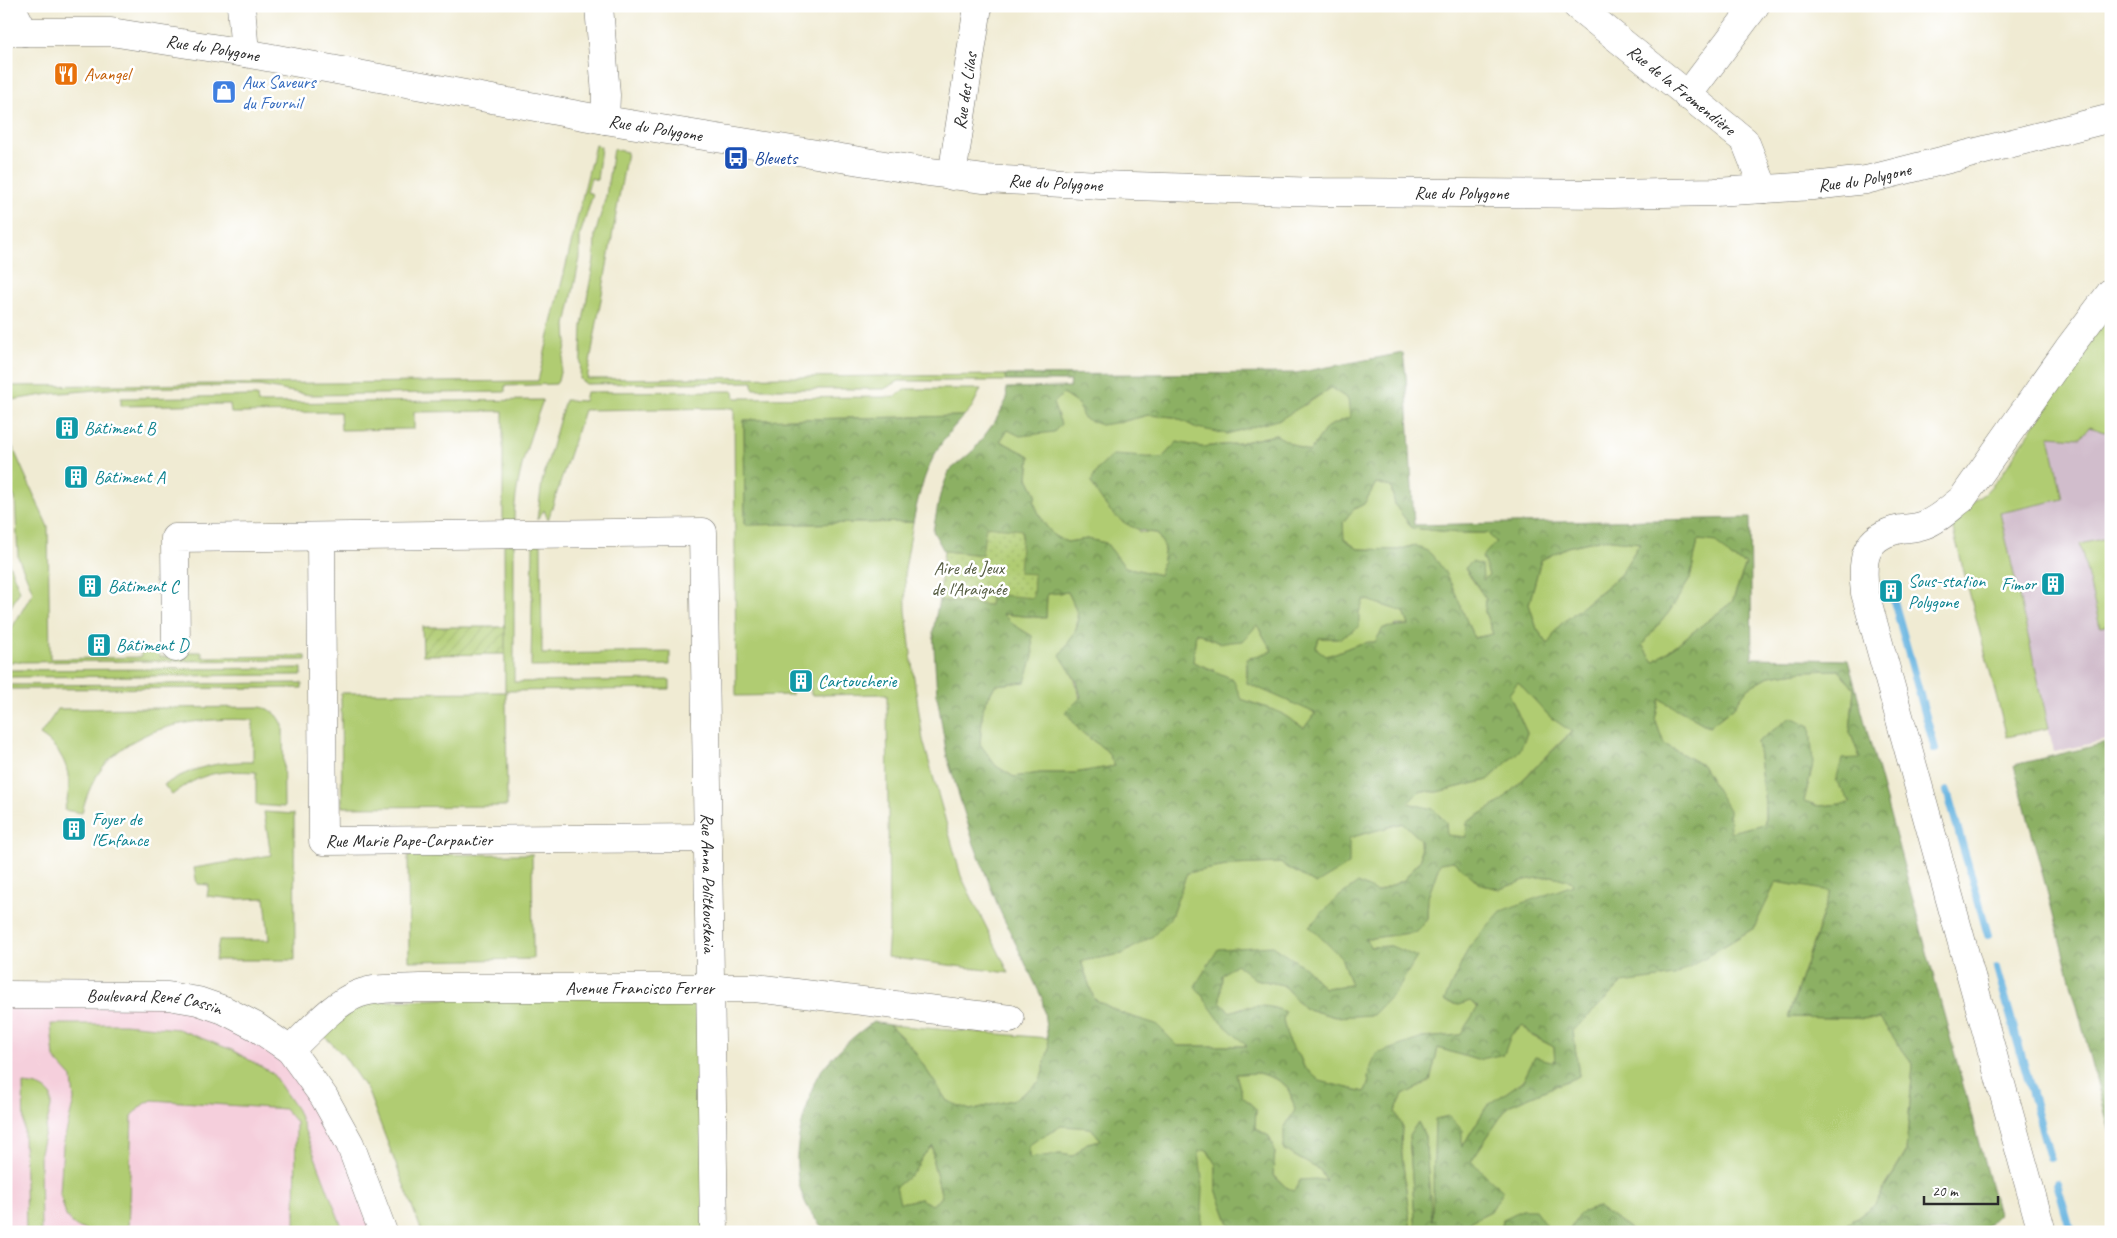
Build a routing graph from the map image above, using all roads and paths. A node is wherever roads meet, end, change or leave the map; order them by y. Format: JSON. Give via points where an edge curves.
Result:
{"nodes":[{"id":1,"x":11,"y":6,"type":"edge"},
{"id":2,"x":242,"y":6,"type":"edge"},
{"id":3,"x":598,"y":6,"type":"edge"},
{"id":4,"x":978,"y":6,"type":"edge"},
{"id":5,"x":1577,"y":6,"type":"edge"},
{"id":6,"x":1754,"y":6,"type":"edge"},
{"id":7,"x":15,"y":32,"type":"edge"},
{"id":8,"x":245,"y":53,"type":"junction"},
{"id":9,"x":1687,"y":96,"type":"junction"},
{"id":10,"x":2111,"y":118,"type":"edge"},
{"id":11,"x":605,"y":120,"type":"junction"},
{"id":12,"x":952,"y":176,"type":"junction"},
{"id":13,"x":1764,"y":189,"type":"junction"},
{"id":14,"x":2111,"y":292,"type":"edge"},
{"id":15,"x":321,"y":537,"type":"junction"},
{"id":16,"x":176,"y":648,"type":"dead end"},
{"id":17,"x":708,"y":838,"type":"junction"},
{"id":18,"x":710,"y":988,"type":"junction"},
{"id":19,"x":6,"y":995,"type":"edge"},
{"id":20,"x":1010,"y":1019,"type":"dead end"},
{"id":21,"x":290,"y":1050,"type":"junction"},
{"id":22,"x":383,"y":1232,"type":"edge"},
{"id":23,"x":714,"y":1232,"type":"edge"},
{"id":24,"x":2042,"y":1232,"type":"edge"}],
"edges":[{"from":1,"to":7,"type":"street"},
{"from":2,"to":8,"type":"street"},
{"from":3,"to":11,"type":"street","via":[[606,94]]},
{"from":4,"to":12,"type":"street","name":"Rue des Lilas"},
{"from":5,"to":9,"type":"street","name":"Rue de la Fromendière"},
{"from":6,"to":9,"type":"street"},
{"from":7,"to":8,"type":"street","name":"Rue du Polygone","via":[[111,32]]},
{"from":8,"to":11,"type":"street","name":"Rue du Polygone"},
{"from":9,"to":13,"type":"street","name":"Rue de la Fromendière","via":[[1745,141]]},
{"from":10,"to":13,"type":"street","name":"Rue du Polygone","via":[[1866,180]]},
{"from":11,"to":12,"type":"street","name":"Rue du Polygone"},
{"from":12,"to":13,"type":"street","name":"Rue du Polygone","via":[[1322,192],[1611,194]]},
{"from":14,"to":24,"type":"street","via":[[1962,499],[1924,525],[1880,534],[1869,547],[1863,573],[1865,593]]},
{"from":15,"to":16,"type":"street","via":[[175,538]]},
{"from":15,"to":17,"type":"street","name":"Rue Anna Politkovskaia","via":[[703,532]]},
{"from":15,"to":17,"type":"street","name":"Rue Marie Pape-Carpantier","via":[[323,841]]},
{"from":17,"to":18,"type":"street","name":"Rue Anna Politkovskaia"},
{"from":18,"to":20,"type":"street","name":"Avenue Francisco Ferrer","via":[[755,988]]},
{"from":18,"to":21,"type":"street","name":"Avenue Francisco Ferrer","via":[[374,990],[342,1003]]},
{"from":18,"to":23,"type":"street","name":"Rue Anna Politkovskaia"},
{"from":19,"to":21,"type":"street","name":"Boulevard René Cassin","via":[[168,996],[198,1001],[256,1026]]},
{"from":21,"to":22,"type":"street","name":"Boulevard René Cassin","via":[[324,1097],[350,1144]]}]}
